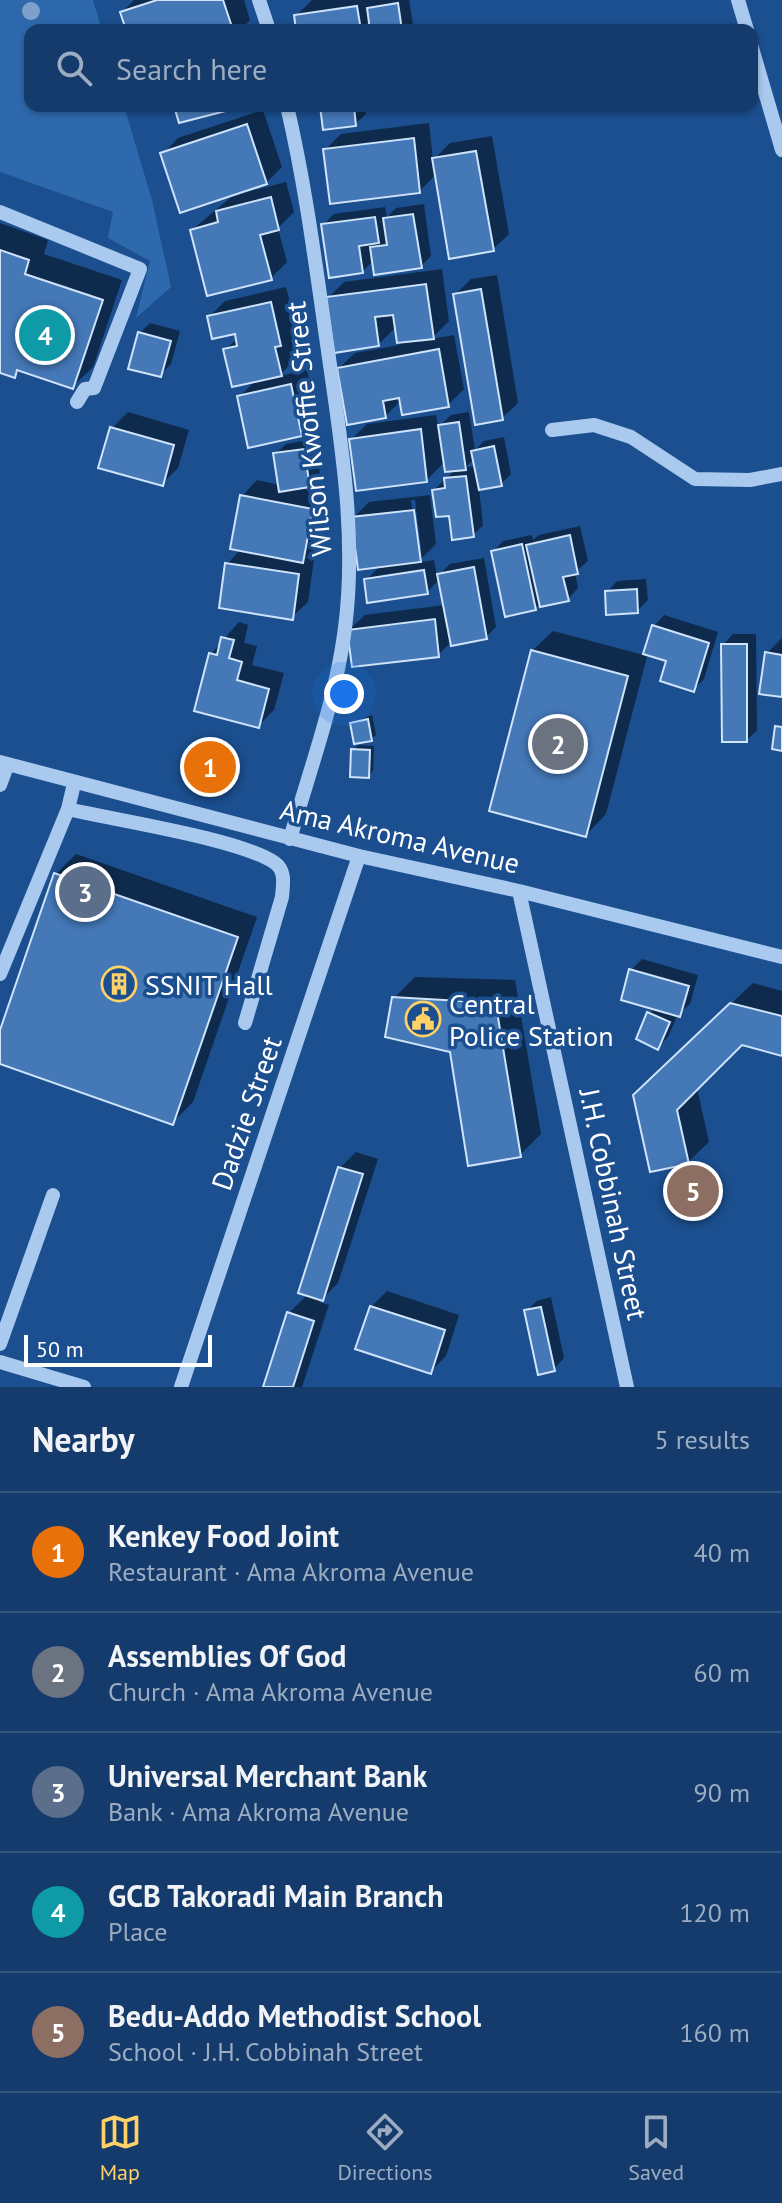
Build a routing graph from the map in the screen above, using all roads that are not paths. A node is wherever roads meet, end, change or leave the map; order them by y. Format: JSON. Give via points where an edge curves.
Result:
{"nodes":[{"id":1,"x":259,"y":0,"type":"edge"},
{"id":2,"x":738,"y":0,"type":"edge"},
{"id":3,"x":267,"y":24,"type":"edge"},
{"id":4,"x":745,"y":24,"type":"edge"},
{"id":5,"x":758,"y":68,"type":"edge"},
{"id":6,"x":288,"y":112,"type":"edge"},
{"id":7,"x":782,"y":150,"type":"edge"},
{"id":8,"x":0,"y":212,"type":"edge"},
{"id":9,"x":77,"y":402,"type":"dead end"},
{"id":10,"x":552,"y":430,"type":"dead end"},
{"id":11,"x":782,"y":474,"type":"edge"},
{"id":12,"x":2,"y":765,"type":"edge"},
{"id":13,"x":74,"y":784,"type":"junction"},
{"id":14,"x":0,"y":785,"type":"edge"},
{"id":15,"x":68,"y":809,"type":"junction"},
{"id":16,"x":250,"y":827,"type":"junction"},
{"id":17,"x":290,"y":839,"type":"junction"},
{"id":18,"x":244,"y":849,"type":"junction"},
{"id":19,"x":359,"y":856,"type":"junction"},
{"id":20,"x":519,"y":891,"type":"junction"},
{"id":21,"x":782,"y":957,"type":"edge"},
{"id":22,"x":0,"y":974,"type":"edge"},
{"id":23,"x":245,"y":1023,"type":"dead end"},
{"id":24,"x":53,"y":1195,"type":"dead end"},
{"id":25,"x":0,"y":1344,"type":"edge"},
{"id":26,"x":0,"y":1362,"type":"edge"},
{"id":27,"x":84,"y":1387,"type":"edge"},
{"id":28,"x":181,"y":1387,"type":"edge"},
{"id":29,"x":627,"y":1387,"type":"edge"}],
"edges":[{"from":1,"to":3,"type":"street"},
{"from":2,"to":4,"type":"street"},
{"from":5,"to":7,"type":"street"},
{"from":6,"to":17,"type":"street","name":"Wilson Kwoffie Street","via":[[303,175],[349,511],[339,670]]},
{"from":8,"to":9,"type":"street","via":[[140,269],[94,388],[85,389]]},
{"from":10,"to":11,"type":"street","via":[[594,425],[631,437],[695,479],[750,480]]},
{"from":12,"to":13,"type":"street","name":"Ama Akroma Avenue"},
{"from":12,"to":14,"type":"street"},
{"from":13,"to":15,"type":"street"},
{"from":13,"to":16,"type":"street","name":"Ama Akroma Avenue"},
{"from":15,"to":18,"type":"street"},
{"from":15,"to":22,"type":"street"},
{"from":16,"to":17,"type":"street","name":"Ama Akroma Avenue"},
{"from":16,"to":18,"type":"street"},
{"from":17,"to":19,"type":"street","name":"Ama Akroma Avenue"},
{"from":18,"to":23,"type":"street","via":[[276,864],[284,876]]},
{"from":19,"to":20,"type":"street","name":"Ama Akroma Avenue"},
{"from":19,"to":28,"type":"street","name":"Dadzie Street"},
{"from":20,"to":21,"type":"street","name":"Ama Akroma Avenue"},
{"from":20,"to":29,"type":"street","name":"J.H. Cobbinah Street"},
{"from":24,"to":25,"type":"street"},
{"from":26,"to":27,"type":"street"}]}
